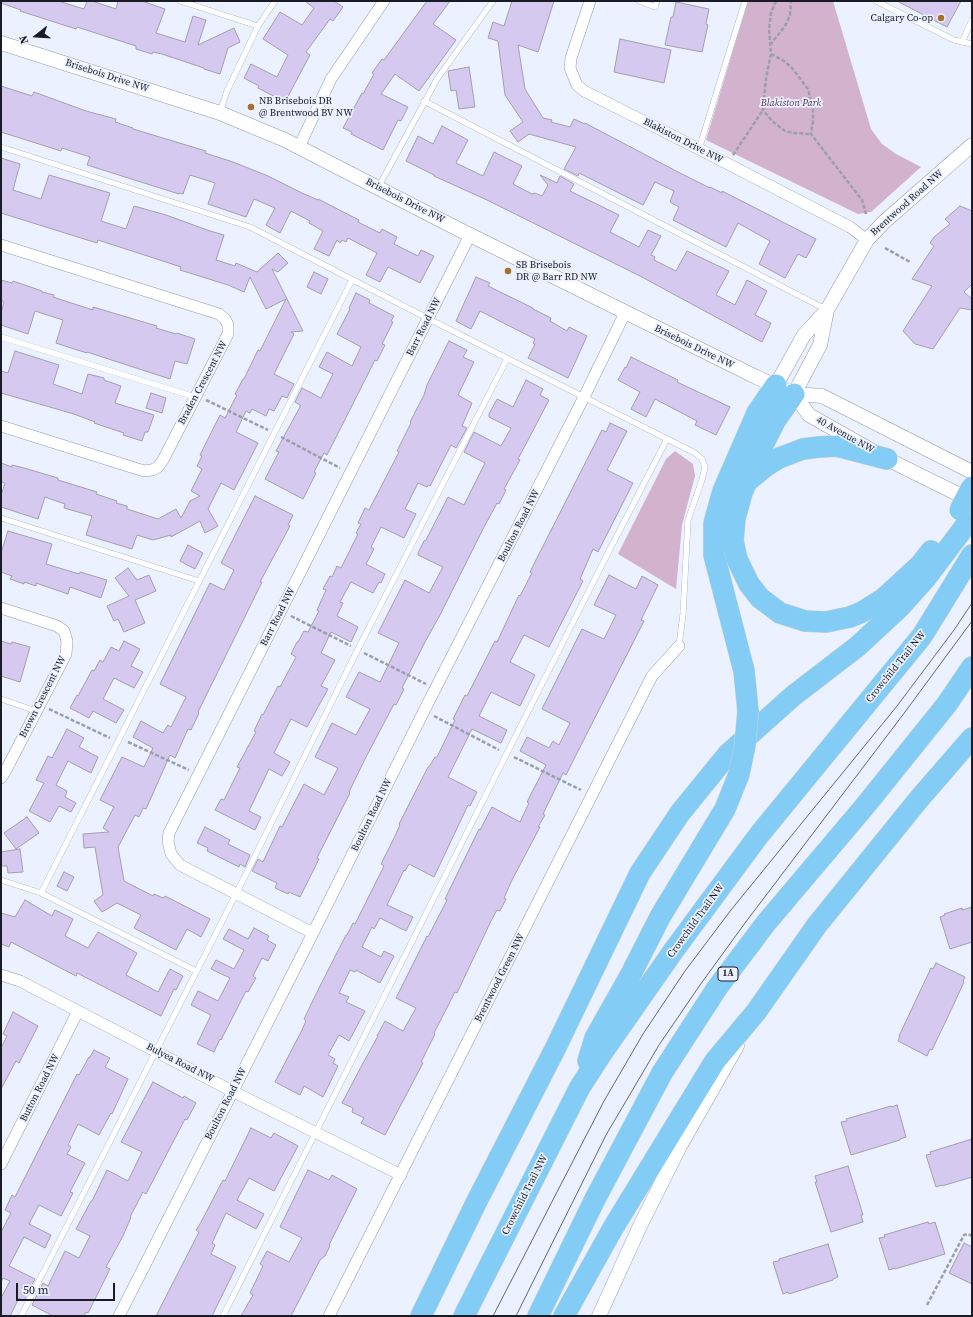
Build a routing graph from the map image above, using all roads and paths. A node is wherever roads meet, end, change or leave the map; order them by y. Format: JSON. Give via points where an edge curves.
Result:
{"nodes":[{"id":1,"x":180,"y":1,"type":"edge"},
{"id":2,"x":275,"y":1,"type":"edge"},
{"id":3,"x":384,"y":1,"type":"edge"},
{"id":4,"x":493,"y":1,"type":"edge"},
{"id":5,"x":590,"y":1,"type":"edge"},
{"id":6,"x":639,"y":1,"type":"edge"},
{"id":7,"x":657,"y":1,"type":"edge"},
{"id":8,"x":744,"y":1,"type":"edge"},
{"id":9,"x":776,"y":1,"type":"edge"},
{"id":10,"x":790,"y":1,"type":"edge"},
{"id":11,"x":876,"y":1,"type":"edge"},
{"id":12,"x":972,"y":20,"type":"edge"},
{"id":13,"x":258,"y":26,"type":"junction"},
{"id":14,"x":962,"y":42,"type":"junction"},
{"id":15,"x":1,"y":43,"type":"edge"},
{"id":16,"x":972,"y":44,"type":"edge"},
{"id":17,"x":770,"y":45,"type":"junction"},
{"id":18,"x":771,"y":54,"type":"junction"},
{"id":19,"x":424,"y":101,"type":"junction"},
{"id":20,"x":763,"y":110,"type":"junction"},
{"id":21,"x":220,"y":113,"type":"junction"},
{"id":22,"x":811,"y":134,"type":"junction"},
{"id":23,"x":972,"y":145,"type":"edge"},
{"id":24,"x":1,"y":147,"type":"edge"},
{"id":25,"x":299,"y":147,"type":"junction"},
{"id":26,"x":699,"y":149,"type":"junction"},
{"id":27,"x":728,"y":164,"type":"junction"},
{"id":28,"x":378,"y":188,"type":"junction"},
{"id":29,"x":866,"y":214,"type":"dead end"},
{"id":30,"x":470,"y":234,"type":"junction"},
{"id":31,"x":868,"y":240,"type":"junction"},
{"id":32,"x":1,"y":245,"type":"edge"},
{"id":33,"x":885,"y":248,"type":"dead end"},
{"id":34,"x":910,"y":262,"type":"dead end"},
{"id":35,"x":352,"y":280,"type":"junction"},
{"id":36,"x":827,"y":310,"type":"junction"},
{"id":37,"x":625,"y":313,"type":"junction"},
{"id":38,"x":429,"y":319,"type":"junction"},
{"id":39,"x":1,"y":337,"type":"edge"},
{"id":40,"x":507,"y":358,"type":"junction"},
{"id":41,"x":776,"y":385,"type":"junction"},
{"id":42,"x":794,"y":394,"type":"junction"},
{"id":43,"x":196,"y":397,"type":"junction"},
{"id":44,"x":584,"y":397,"type":"junction"},
{"id":45,"x":1,"y":426,"type":"edge"},
{"id":46,"x":667,"y":439,"type":"junction"},
{"id":47,"x":887,"y":459,"type":"junction"},
{"id":48,"x":972,"y":472,"type":"edge"},
{"id":49,"x":747,"y":482,"type":"junction"},
{"id":50,"x":972,"y":487,"type":"edge"},
{"id":51,"x":968,"y":509,"type":"edge"},
{"id":52,"x":1,"y":518,"type":"edge"},
{"id":53,"x":972,"y":555,"type":"edge"},
{"id":54,"x":199,"y":581,"type":"junction"},
{"id":55,"x":1,"y":608,"type":"edge"},
{"id":56,"x":679,"y":646,"type":"joint"},
{"id":57,"x":972,"y":667,"type":"edge"},
{"id":58,"x":1,"y":699,"type":"edge"},
{"id":59,"x":36,"y":711,"type":"junction"},
{"id":60,"x":972,"y":738,"type":"edge"},
{"id":61,"x":1,"y":778,"type":"edge"},
{"id":62,"x":1,"y":880,"type":"edge"},
{"id":63,"x":41,"y":893,"type":"junction"},
{"id":64,"x":236,"y":894,"type":"junction"},
{"id":65,"x":313,"y":933,"type":"junction"},
{"id":66,"x":196,"y":971,"type":"junction"},
{"id":67,"x":1,"y":975,"type":"edge"},
{"id":68,"x":78,"y":1011,"type":"junction"},
{"id":69,"x":756,"y":1012,"type":"junction"},
{"id":70,"x":156,"y":1051,"type":"junction"},
{"id":71,"x":580,"y":1087,"type":"junction"},
{"id":72,"x":232,"y":1090,"type":"junction"},
{"id":73,"x":315,"y":1132,"type":"junction"},
{"id":74,"x":1,"y":1164,"type":"edge"},
{"id":75,"x":401,"y":1175,"type":"junction"},
{"id":76,"x":972,"y":1236,"type":"edge"},
{"id":77,"x":927,"y":1305,"type":"dead end"},
{"id":78,"x":21,"y":1316,"type":"edge"},
{"id":79,"x":119,"y":1316,"type":"edge"},
{"id":80,"x":223,"y":1316,"type":"edge"},
{"id":81,"x":329,"y":1316,"type":"edge"},
{"id":82,"x":422,"y":1316,"type":"edge"},
{"id":83,"x":464,"y":1316,"type":"edge"},
{"id":84,"x":538,"y":1316,"type":"edge"},
{"id":85,"x":564,"y":1316,"type":"edge"},
{"id":86,"x":599,"y":1316,"type":"edge"}],
"edges":[{"from":1,"to":13,"type":"lane"},
{"from":2,"to":13,"type":"lane"},
{"from":3,"to":25,"type":"street","via":[[331,79]]},
{"from":4,"to":19,"type":"lane"},
{"from":5,"to":26,"type":"street","name":"Blakiston Drive NW","via":[[571,58],[570,68],[577,85],[584,91]]},
{"from":6,"to":7,"type":"lane","via":[[655,7]]},
{"from":8,"to":26,"type":"lane"},
{"from":9,"to":17,"type":"path","via":[[768,29]]},
{"from":10,"to":17,"type":"path","via":[[790,16]]},
{"from":11,"to":14,"type":"lane"},
{"from":12,"to":14,"type":"lane"},
{"from":13,"to":21,"type":"lane","via":[[227,91]]},
{"from":14,"to":16,"type":"lane"},
{"from":15,"to":21,"type":"street","name":"Brisebois Drive NW"},
{"from":17,"to":18,"type":"path"},
{"from":18,"to":20,"type":"path"},
{"from":18,"to":22,"type":"path","via":[[792,68],[808,89],[813,110]]},
{"from":19,"to":28,"type":"lane"},
{"from":19,"to":36,"type":"lane"},
{"from":20,"to":22,"type":"path","via":[[785,131]]},
{"from":20,"to":27,"type":"path"},
{"from":21,"to":25,"type":"street","name":"Brisebois Drive NW"},
{"from":22,"to":29,"type":"path","via":[[862,200]]},
{"from":23,"to":31,"type":"street","name":"Brentwood Road NW","via":[[884,222]]},
{"from":24,"to":35,"type":"lane","via":[[250,226]]},
{"from":25,"to":28,"type":"street","name":"Brisebois Drive NW"},
{"from":26,"to":27,"type":"street","name":"Blakiston Drive NW"},
{"from":27,"to":31,"type":"street","name":"Blakiston Drive NW","via":[[850,227]]},
{"from":28,"to":30,"type":"street","name":"Brisebois Drive NW"},
{"from":30,"to":37,"type":"street","name":"Brisebois Drive NW"},
{"from":30,"to":38,"type":"street","name":"Barr Road NW"},
{"from":31,"to":36,"type":"street","name":"Brentwood Road NW"},
{"from":32,"to":43,"type":"street","name":"Braden Crescent NW","via":[[218,314],[225,319],[228,334]]},
{"from":33,"to":34,"type":"path"},
{"from":35,"to":38,"type":"lane"},
{"from":35,"to":54,"type":"lane"},
{"from":36,"to":41,"type":"street","name":"Brentwood Road NW","via":[[804,335]]},
{"from":36,"to":42,"type":"street","name":"Brentwood Road NW","via":[[820,345]]},
{"from":37,"to":41,"type":"street","name":"Brisebois Drive NW"},
{"from":37,"to":44,"type":"street","name":"Boulton Road NW"},
{"from":38,"to":40,"type":"lane"},
{"from":38,"to":64,"type":"street","name":"Barr Road NW","via":[[169,833],[171,854],[180,865]]},
{"from":39,"to":43,"type":"lane"},
{"from":40,"to":44,"type":"lane"},
{"from":40,"to":64,"type":"lane"},
{"from":41,"to":42,"type":"street","name":"Brisebois Drive NW"},
{"from":41,"to":71,"type":"highway","bridge":true,"via":[[756,413],[722,490],[714,523],[714,555],[744,671],[748,711],[739,774],[725,809],[660,917],[595,1038]]},
{"from":42,"to":47,"type":"street","name":"40 Avenue NW","via":[[809,415]]},
{"from":42,"to":48,"type":"street","via":[[822,396]]},
{"from":42,"to":49,"type":"highway","via":[[775,421]]},
{"from":43,"to":45,"type":"street","name":"Braden Crescent NW","via":[[163,460],[152,470],[144,471]]},
{"from":44,"to":46,"type":"lane"},
{"from":44,"to":65,"type":"street","name":"Boulton Road NW"},
{"from":46,"to":56,"type":"lane","via":[[695,453],[702,459],[705,467],[688,520]]},
{"from":46,"to":73,"type":"lane"},
{"from":47,"to":49,"type":"highway","via":[[837,446],[819,446],[779,458]]},
{"from":47,"to":51,"type":"street","name":"40 Avenue NW"},
{"from":49,"to":51,"type":"highway","via":[[738,506],[734,531],[734,550],[740,568],[749,584],[766,604],[784,615],[805,621],[826,622],[850,617],[873,606],[920,565]]},
{"from":50,"to":51,"type":"highway","bridge":true},
{"from":51,"to":82,"type":"highway","via":[[926,578],[900,607],[858,646],[793,696],[728,754],[680,813],[640,873]]},
{"from":52,"to":54,"type":"lane"},
{"from":53,"to":71,"type":"highway","name":"Crowchild Trail NW","via":[[922,636],[759,835],[674,950]]},
{"from":54,"to":63,"type":"lane"},
{"from":55,"to":59,"type":"street","name":"Brown Crescent NW","via":[[57,626],[64,631],[67,641],[66,654]]},
{"from":56,"to":75,"type":"street","name":"Brentwood Green NW","via":[[652,676]]},
{"from":57,"to":84,"type":"highway","number":"1A","via":[[932,722],[766,923],[712,995],[662,1073],[595,1199]]},
{"from":58,"to":59,"type":"lane"},
{"from":59,"to":61,"type":"street","name":"Brown Crescent NW"},
{"from":60,"to":69,"type":"highway","via":[[817,925]]},
{"from":62,"to":63,"type":"lane"},
{"from":63,"to":66,"type":"lane"},
{"from":64,"to":65,"type":"street","name":"Barr Road NW"},
{"from":64,"to":66,"type":"lane"},
{"from":65,"to":72,"type":"street","name":"Boulton Road NW"},
{"from":66,"to":70,"type":"lane"},
{"from":67,"to":68,"type":"street","name":"Bulyea Road NW","via":[[20,981]]},
{"from":68,"to":70,"type":"street","name":"Bulyea Road NW"},
{"from":68,"to":74,"type":"street","name":"Button Road NW"},
{"from":69,"to":85,"type":"highway","via":[[714,1062],[613,1228]]},
{"from":69,"to":86,"type":"street","via":[[680,1146]]},
{"from":70,"to":72,"type":"street","name":"Bulyea Road NW"},
{"from":70,"to":78,"type":"lane"},
{"from":71,"to":83,"type":"highway","name":"Crowchild Trail NW"},
{"from":72,"to":73,"type":"street","name":"Bulyea Road NW"},
{"from":72,"to":79,"type":"street","name":"Boulton Road NW"},
{"from":73,"to":75,"type":"street","name":"Bulyea Road NW"},
{"from":73,"to":80,"type":"lane"},
{"from":75,"to":81,"type":"street","name":"Brentwood Green NW"},
{"from":76,"to":77,"type":"path","via":[[964,1235]]}]}
